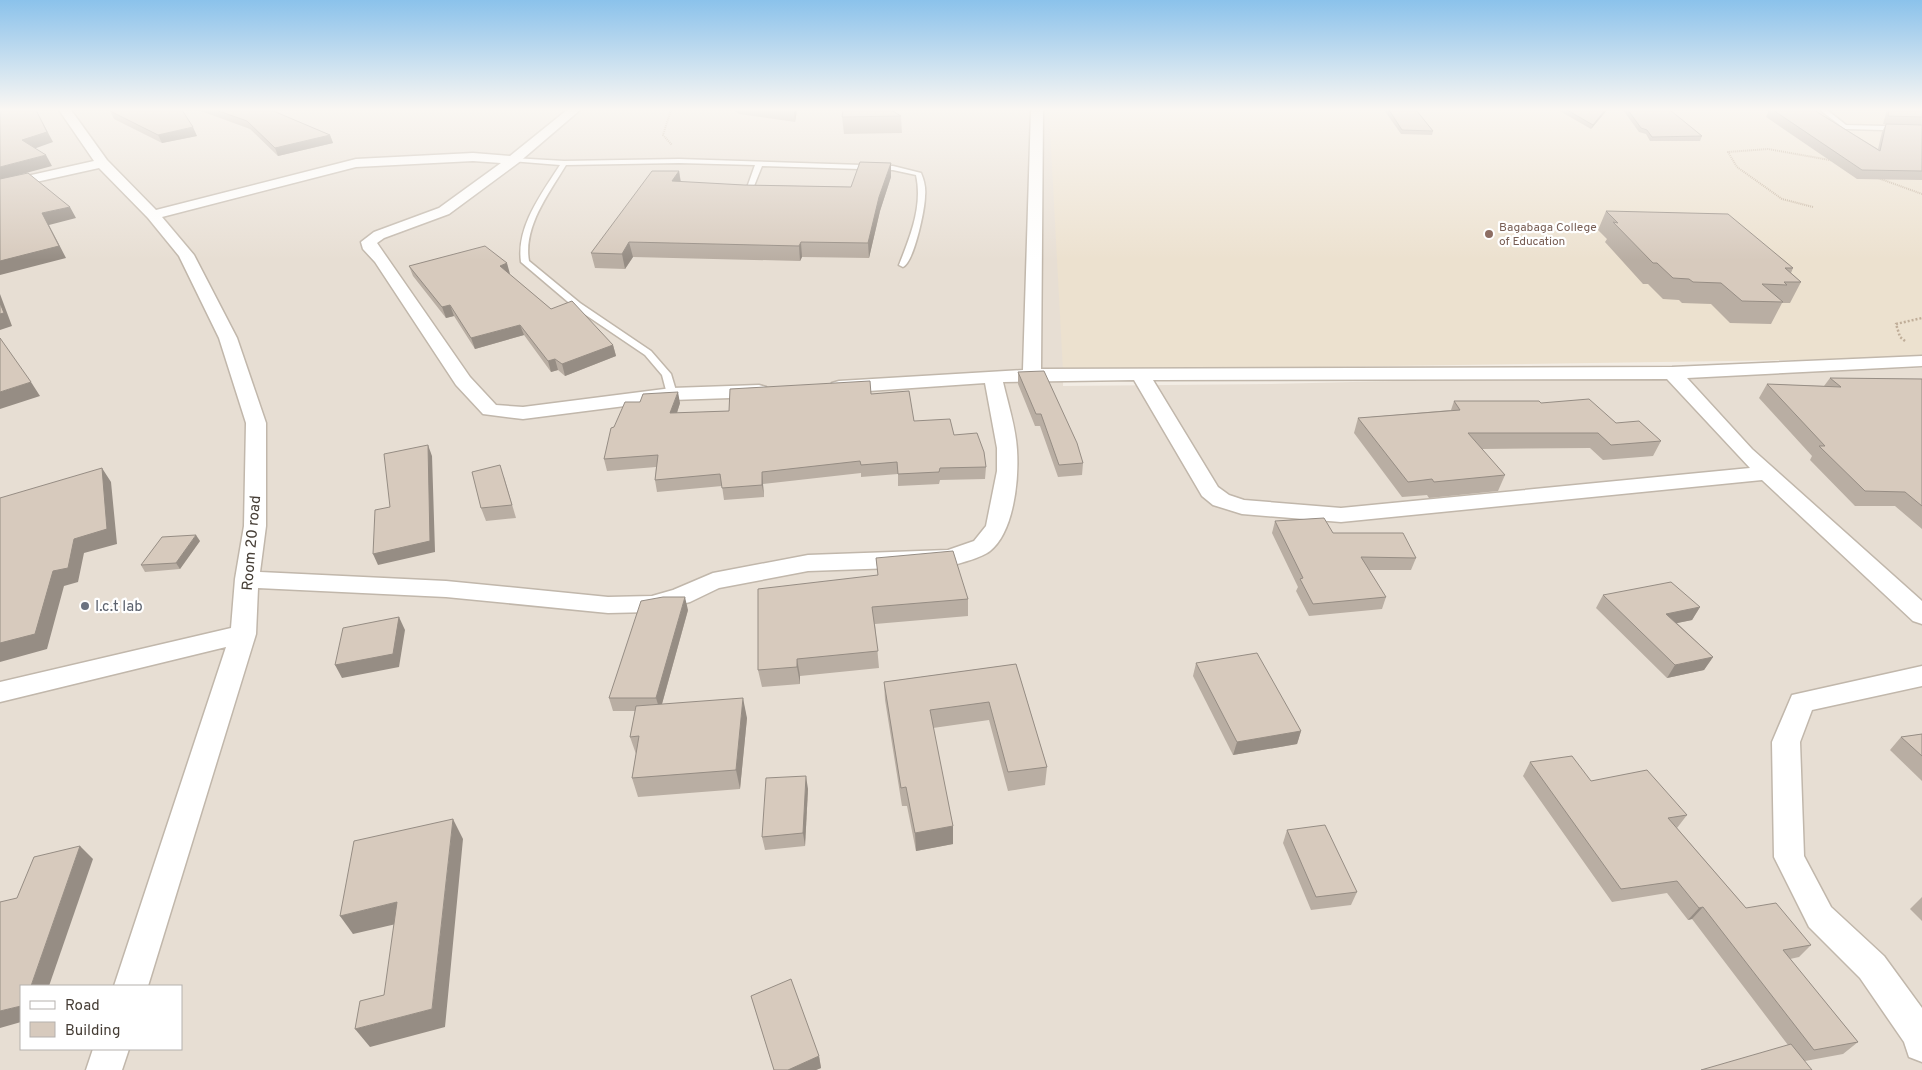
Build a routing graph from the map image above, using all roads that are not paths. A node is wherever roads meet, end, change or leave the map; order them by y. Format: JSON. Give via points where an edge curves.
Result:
{"nodes":[{"id":1,"x":100,"y":160,"type":"edge"},
{"id":2,"x":428,"y":160,"type":"edge"},
{"id":3,"x":513,"y":160,"type":"joint"},
{"id":4,"x":1036,"y":160,"type":"edge"},
{"id":5,"x":102,"y":163,"type":"junction"},
{"id":6,"x":564,"y":163,"type":"junction"},
{"id":7,"x":759,"y":164,"type":"junction"},
{"id":8,"x":0,"y":186,"type":"edge"},
{"id":9,"x":748,"y":196,"type":"edge"},
{"id":10,"x":153,"y":215,"type":"junction"},
{"id":11,"x":903,"y":265,"type":"dead end"},
{"id":12,"x":1922,"y":361,"type":"edge"},
{"id":13,"x":1672,"y":373,"type":"junction"},
{"id":14,"x":1140,"y":374,"type":"junction"},
{"id":15,"x":1032,"y":375,"type":"junction"},
{"id":16,"x":993,"y":378,"type":"junction"},
{"id":17,"x":824,"y":388,"type":"edge"},
{"id":18,"x":774,"y":390,"type":"edge"},
{"id":19,"x":672,"y":394,"type":"junction"},
{"id":20,"x":1767,"y":473,"type":"junction"},
{"id":21,"x":247,"y":579,"type":"junction"},
{"id":22,"x":1922,"y":615,"type":"edge"},
{"id":23,"x":244,"y":634,"type":"junction"},
{"id":24,"x":1922,"y":676,"type":"edge"},
{"id":25,"x":0,"y":692,"type":"edge"},
{"id":26,"x":131,"y":985,"type":"edge"},
{"id":27,"x":1922,"y":1044,"type":"edge"},
{"id":28,"x":111,"y":1050,"type":"edge"},
{"id":29,"x":104,"y":1070,"type":"edge"}],
"edges":[{"from":1,"to":5,"type":"street","name":"Room 20 road"},
{"from":2,"to":10,"type":"street","via":[[356,163]]},
{"from":3,"to":6,"type":"lane"},
{"from":3,"to":19,"type":"street","via":[[444,211],[372,239],[369,242],[371,249],[381,258],[463,381],[490,410],[523,413]]},
{"from":4,"to":15,"type":"street"},
{"from":5,"to":8,"type":"street"},
{"from":5,"to":10,"type":"street","name":"Room 20 road"},
{"from":6,"to":7,"type":"lane","via":[[679,161]]},
{"from":6,"to":19,"type":"lane","via":[[528,227],[522,253],[525,262],[577,305],[648,353],[666,374]]},
{"from":7,"to":9,"type":"lane"},
{"from":7,"to":11,"type":"lane","via":[[892,168],[919,174],[922,188],[916,229]]},
{"from":10,"to":21,"type":"street","name":"Room 20 road","via":[[186,255],[228,338],[256,423],[255,526]]},
{"from":12,"to":13,"type":"street"},
{"from":13,"to":14,"type":"street"},
{"from":13,"to":20,"type":"street"},
{"from":14,"to":15,"type":"street"},
{"from":14,"to":20,"type":"street","via":[[1210,491],[1222,500],[1242,507],[1341,515]]},
{"from":15,"to":16,"type":"street"},
{"from":16,"to":17,"type":"street"},
{"from":16,"to":21,"type":"street","via":[[1007,448],[1007,471],[997,528],[982,546],[951,558],[808,563],[713,581],[681,596],[652,604],[608,605],[446,589]]},
{"from":18,"to":19,"type":"street"},
{"from":20,"to":22,"type":"street"},
{"from":21,"to":23,"type":"street","name":"Room 20 road"},
{"from":23,"to":25,"type":"street"},
{"from":23,"to":26,"type":"street","name":"Room 20 road"},
{"from":24,"to":27,"type":"street","via":[[1801,702],[1786,742],[1789,858],[1820,917],[1872,966],[1920,1035]]},
{"from":28,"to":29,"type":"street"}]}
